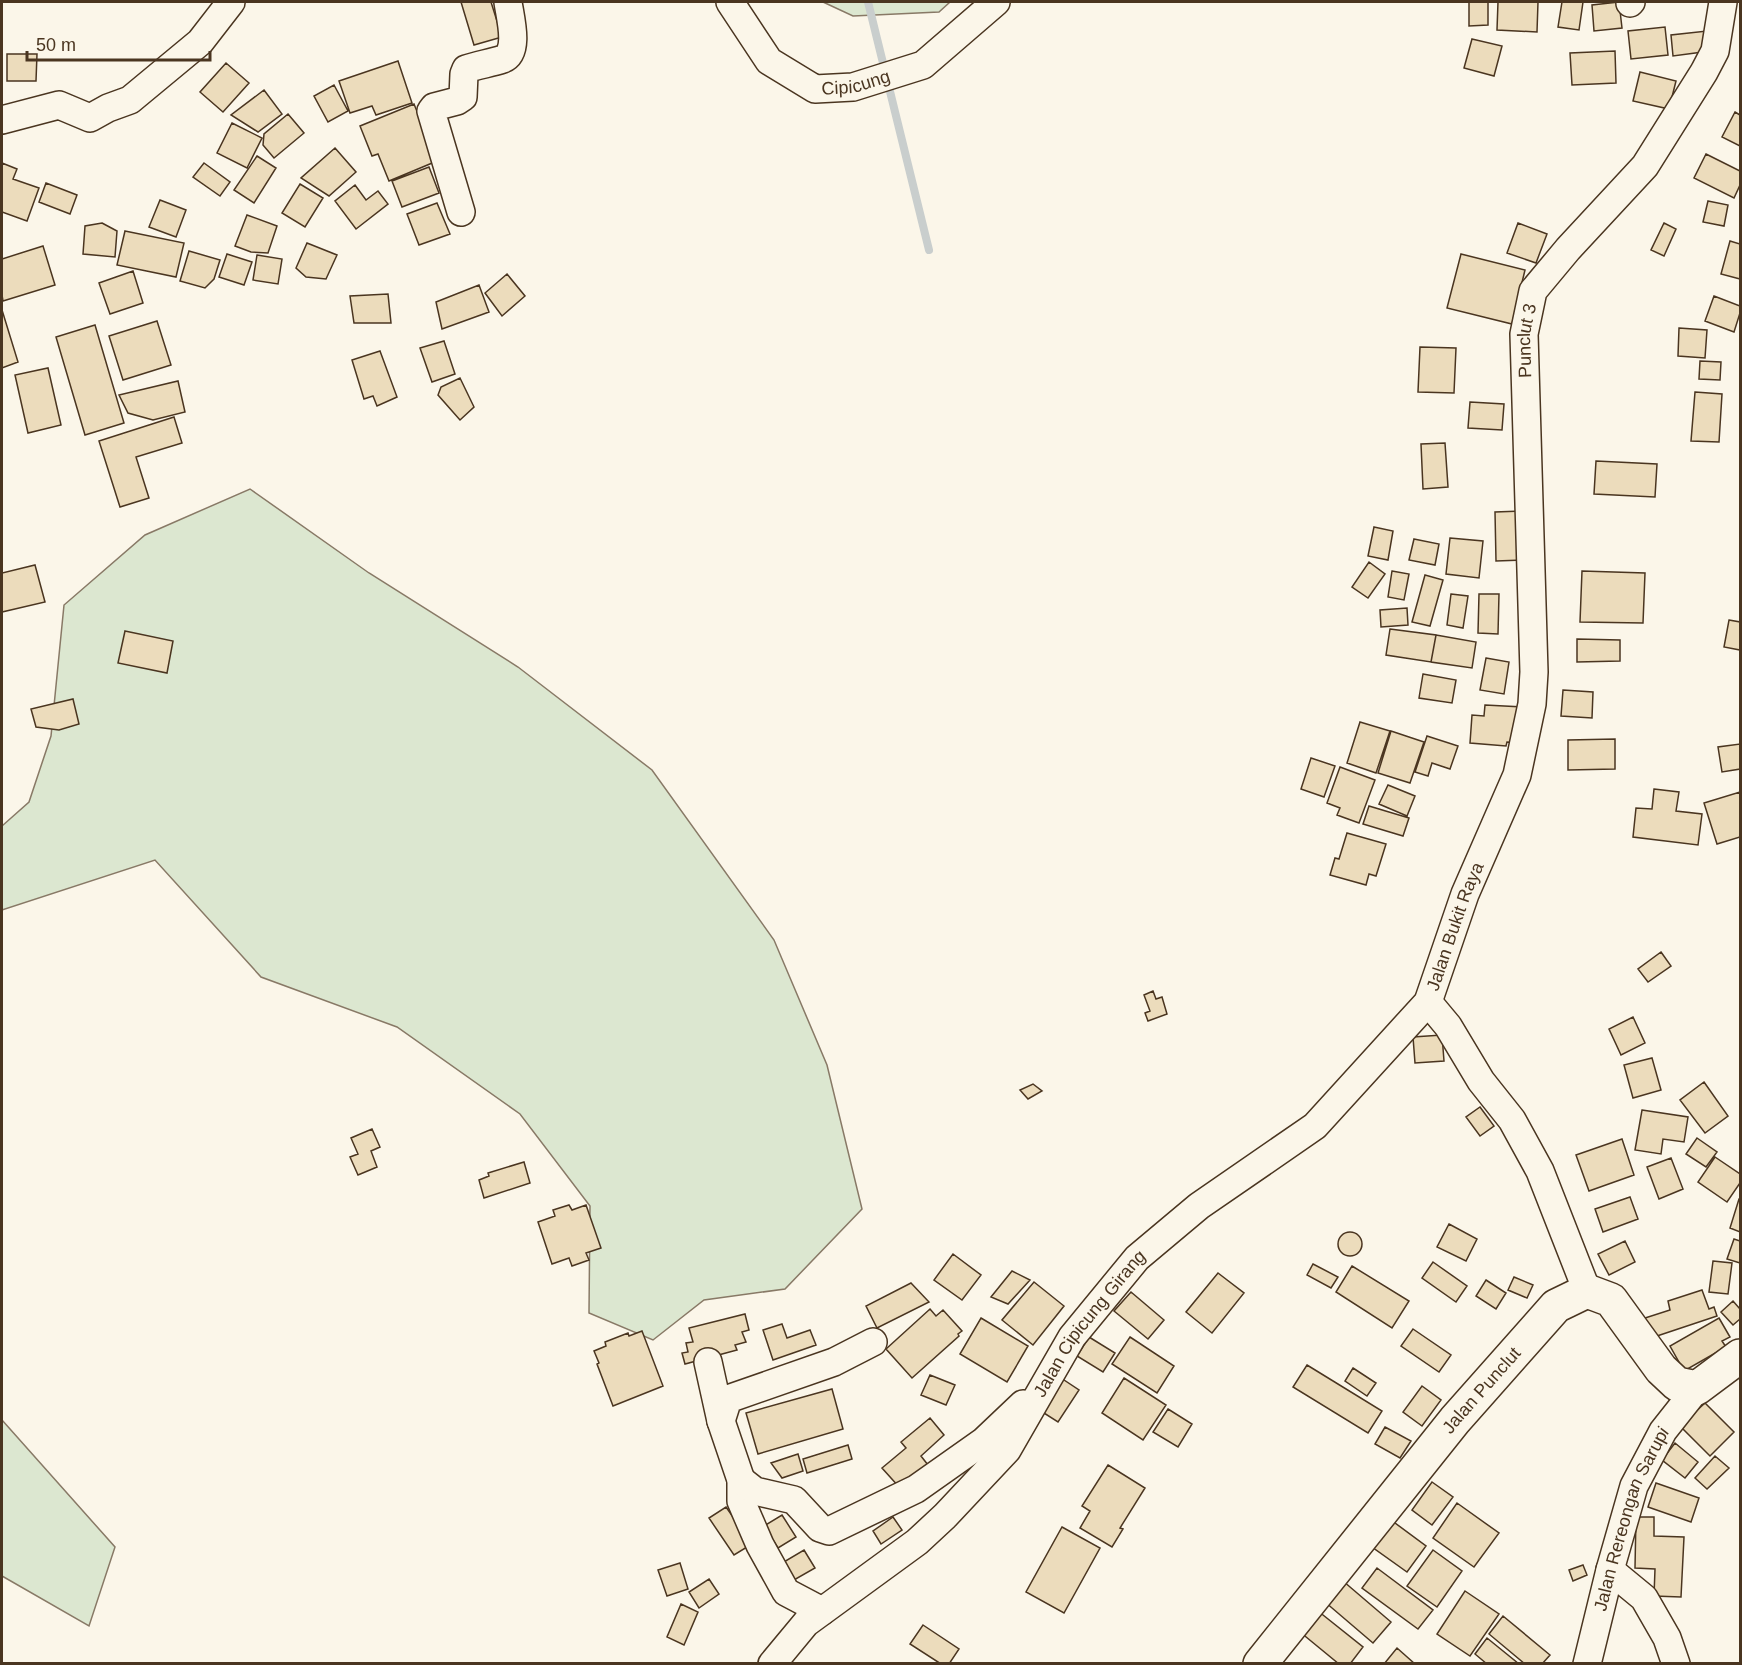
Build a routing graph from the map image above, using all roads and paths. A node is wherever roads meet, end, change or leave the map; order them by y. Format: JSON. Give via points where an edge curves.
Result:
{"nodes":[{"id":1,"x":231,"y":2,"type":"edge"},
{"id":2,"x":508,"y":2,"type":"edge"},
{"id":3,"x":730,"y":2,"type":"edge"},
{"id":4,"x":996,"y":2,"type":"edge"},
{"id":5,"x":1723,"y":2,"type":"edge"},
{"id":6,"x":2,"y":120,"type":"edge"},
{"id":7,"x":461,"y":212,"type":"dead end"},
{"id":8,"x":1534,"y":672,"type":"joint"},
{"id":9,"x":1428,"y":1002,"type":"junction"},
{"id":10,"x":1587,"y":1291,"type":"junction"},
{"id":11,"x":873,"y":1342,"type":"dead end"},
{"id":12,"x":1740,"y":1356,"type":"edge"},
{"id":13,"x":708,"y":1362,"type":"dead end"},
{"id":14,"x":1045,"y":1383,"type":"junction"},
{"id":15,"x":1697,"y":1388,"type":"junction"},
{"id":16,"x":721,"y":1421,"type":"junction"},
{"id":17,"x":741,"y":1480,"type":"junction"},
{"id":18,"x":1610,"y":1570,"type":"junction"},
{"id":19,"x":822,"y":1611,"type":"junction"},
{"id":20,"x":772,"y":1664,"type":"edge"},
{"id":21,"x":1260,"y":1664,"type":"edge"},
{"id":22,"x":1587,"y":1664,"type":"edge"},
{"id":23,"x":1676,"y":1664,"type":"edge"}],
"edges":[{"from":1,"to":6,"type":"street","via":[[200,42],[130,100],[90,118],[59,105]]},
{"from":2,"to":7,"type":"street","via":[[511,53],[466,69],[460,100],[431,111]]},
{"from":3,"to":4,"type":"street","name":"Cipicung","via":[[769,61],[815,89],[853,87],[922,65]]},
{"from":5,"to":8,"type":"street","name":"Punclut 3","via":[[1710,62],[1645,166],[1533,291],[1524,334]]},
{"from":8,"to":9,"type":"street","name":"Jalan Bukit Raya","via":[[1518,774],[1465,894]]},
{"from":9,"to":10,"type":"street","name":"Jalan Bukit Raya","via":[[1512,1120],[1540,1171]]},
{"from":9,"to":14,"type":"street","name":"Jalan Cipicung Girang","via":[[1315,1126],[1199,1206],[1137,1258],[1072,1337]]},
{"from":10,"to":15,"type":"main road","via":[[1611,1300],[1661,1369],[1677,1384]]},
{"from":10,"to":21,"type":"main road","name":"Jalan Punclut","via":[[1556,1306],[1455,1420]]},
{"from":11,"to":16,"type":"street","via":[[834,1362],[728,1399]]},
{"from":12,"to":15,"type":"main road"},
{"from":13,"to":16,"type":"street"},
{"from":14,"to":17,"type":"street","via":[[984,1441],[916,1489],[829,1531],[820,1528],[794,1500],[755,1491]]},
{"from":14,"to":19,"type":"street","name":"Jalan Cipicung Girang","via":[[1006,1450],[945,1516],[917,1542]]},
{"from":15,"to":18,"type":"street","name":"Jalan Rereongan Sarupi","via":[[1663,1431],[1634,1486]]},
{"from":16,"to":17,"type":"street"},
{"from":17,"to":19,"type":"street","via":[[741,1501],[786,1592]]},
{"from":18,"to":22,"type":"street","name":"Jalan Rereongan Sarupi"},
{"from":18,"to":23,"type":"street","via":[[1644,1598],[1667,1638]]},
{"from":19,"to":20,"type":"street","name":"Jalan Cipicung Girang","via":[[806,1623]]}]}
